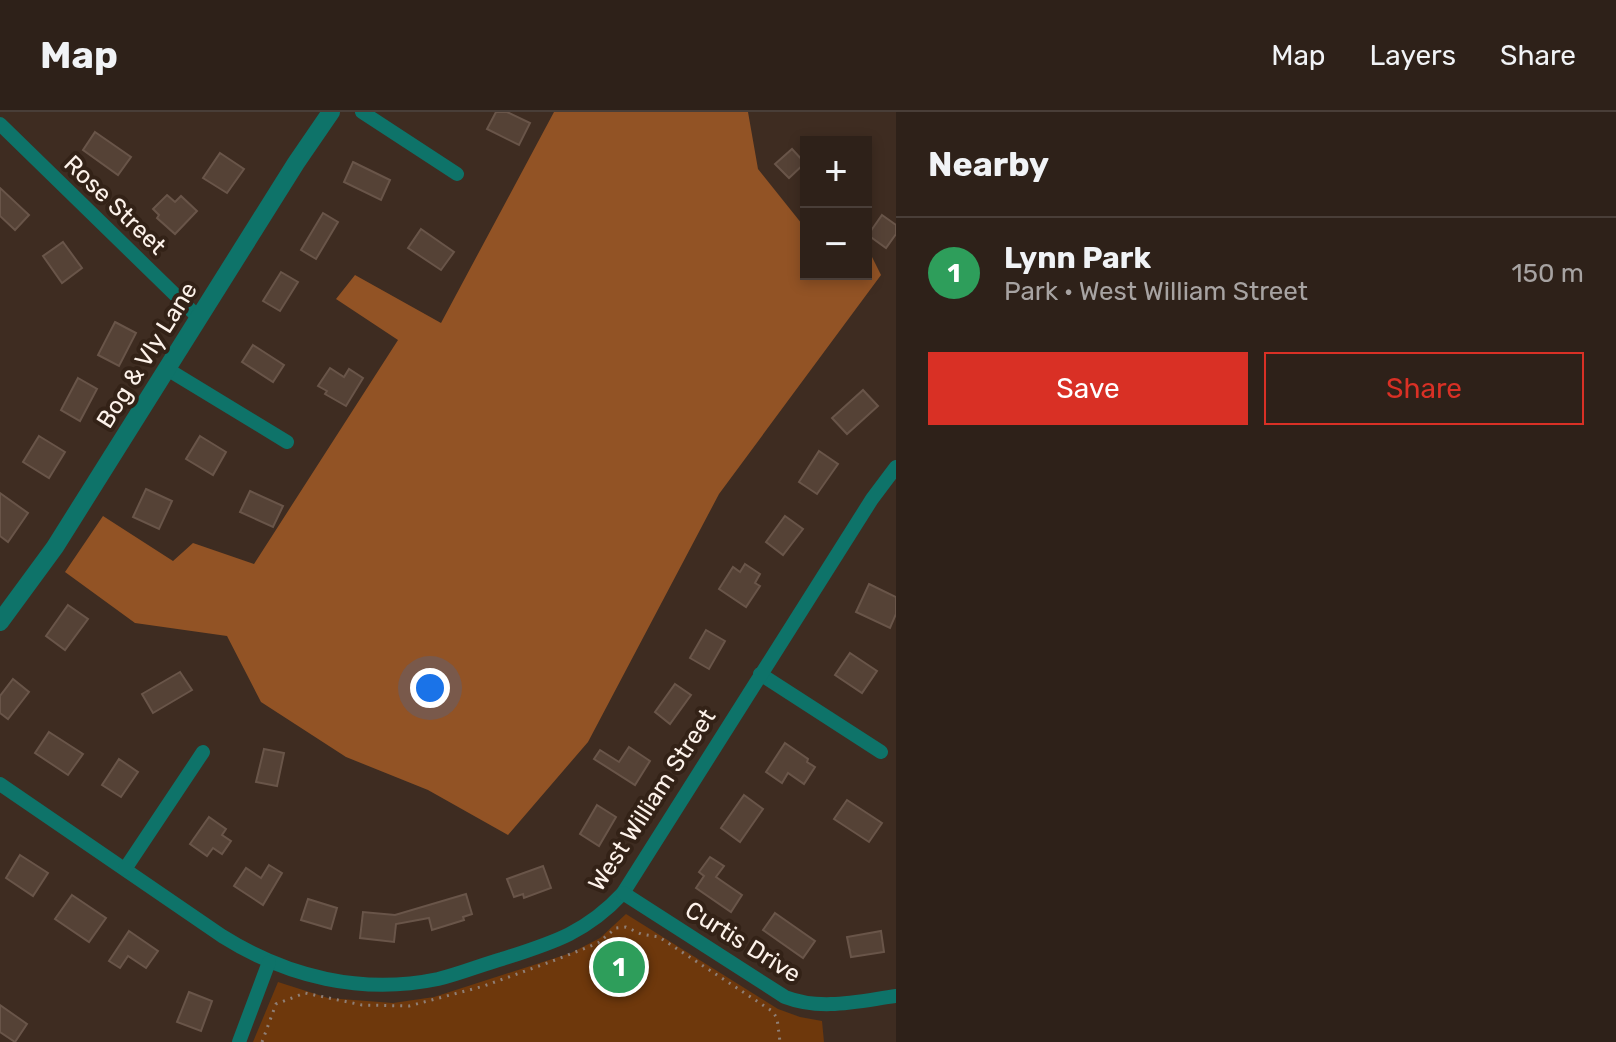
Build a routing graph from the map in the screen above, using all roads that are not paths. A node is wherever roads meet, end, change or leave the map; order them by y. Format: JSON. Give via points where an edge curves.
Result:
{"nodes":[{"id":1,"x":331,"y":112,"type":"edge"},
{"id":2,"x":362,"y":112,"type":"edge"},
{"id":3,"x":0,"y":124,"type":"edge"},
{"id":4,"x":457,"y":174,"type":"dead end"},
{"id":5,"x":199,"y":318,"type":"junction"},
{"id":6,"x":167,"y":369,"type":"junction"},
{"id":7,"x":287,"y":442,"type":"dead end"},
{"id":8,"x":896,"y":467,"type":"edge"},
{"id":9,"x":0,"y":622,"type":"edge"},
{"id":10,"x":760,"y":674,"type":"junction"},
{"id":11,"x":203,"y":752,"type":"dead end"},
{"id":12,"x":881,"y":752,"type":"dead end"},
{"id":13,"x":0,"y":784,"type":"edge"},
{"id":14,"x":125,"y":869,"type":"junction"},
{"id":15,"x":623,"y":893,"type":"junction"},
{"id":16,"x":269,"y":962,"type":"junction"},
{"id":17,"x":896,"y":996,"type":"edge"},
{"id":18,"x":239,"y":1042,"type":"edge"}],
"edges":[{"from":1,"to":5,"type":"street","name":"Bog & Vly Lane"},
{"from":2,"to":4,"type":"street"},
{"from":3,"to":5,"type":"street","name":"Rose Street"},
{"from":5,"to":6,"type":"street","name":"Bog & Vly Lane"},
{"from":6,"to":7,"type":"street"},
{"from":6,"to":9,"type":"street","name":"Bog & Vly Lane","via":[[55,547]]},
{"from":8,"to":10,"type":"street","name":"West William Street"},
{"from":10,"to":12,"type":"street"},
{"from":10,"to":15,"type":"street","name":"West William Street"},
{"from":11,"to":14,"type":"street"},
{"from":13,"to":14,"type":"street","name":"West William Street"},
{"from":14,"to":16,"type":"street","name":"West William Street"},
{"from":15,"to":16,"type":"street","name":"West William Street","via":[[574,932],[440,979],[347,983]]},
{"from":15,"to":17,"type":"street","name":"Curtis Drive","via":[[795,1001],[825,1005]]},
{"from":16,"to":18,"type":"street"}]}
